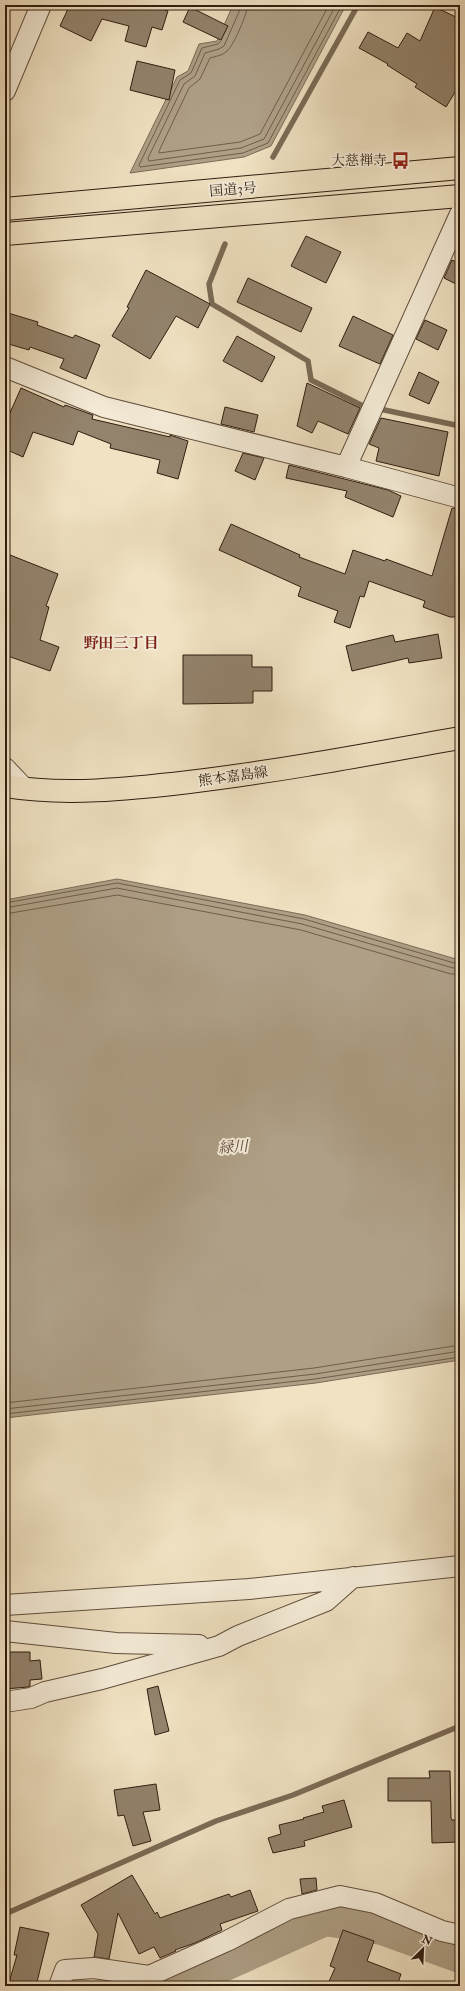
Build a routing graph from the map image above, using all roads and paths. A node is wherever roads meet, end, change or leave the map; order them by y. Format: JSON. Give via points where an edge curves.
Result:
{"nodes":[{"id":1,"x":41,"y":5,"type":"edge"},
{"id":2,"x":5,"y":91,"type":"edge"},
{"id":3,"x":460,"y":168,"type":"edge"},
{"id":4,"x":460,"y":196,"type":"edge"},
{"id":5,"x":5,"y":209,"type":"edge"},
{"id":6,"x":460,"y":214,"type":"edge"},
{"id":7,"x":5,"y":234,"type":"edge"},
{"id":8,"x":5,"y":367,"type":"edge"},
{"id":9,"x":346,"y":467,"type":"junction"},
{"id":10,"x":460,"y":498,"type":"edge"},
{"id":11,"x":460,"y":738,"type":"edge"},
{"id":12,"x":5,"y":768,"type":"edge"},
{"id":13,"x":15,"y":787,"type":"edge"},
{"id":14,"x":460,"y":1566,"type":"edge"},
{"id":15,"x":353,"y":1577,"type":"junction"},
{"id":16,"x":5,"y":1605,"type":"edge"},
{"id":17,"x":5,"y":1631,"type":"edge"},
{"id":18,"x":219,"y":1646,"type":"junction"},
{"id":19,"x":5,"y":1702,"type":"edge"},
{"id":20,"x":460,"y":1934,"type":"edge"},
{"id":21,"x":59,"y":1986,"type":"edge"}],
"edges":[{"from":1,"to":2,"type":"street"},
{"from":3,"to":5,"type":"main road","name":"国道3号"},
{"from":4,"to":7,"type":"main road","name":"国道3号"},
{"from":6,"to":9,"type":"street"},
{"from":8,"to":9,"type":"street","via":[[104,407]]},
{"from":9,"to":10,"type":"street"},
{"from":11,"to":13,"type":"main road","name":"熊本嘉島線","via":[[246,775],[139,788],[71,790]]},
{"from":12,"to":13,"type":"street"},
{"from":14,"to":15,"type":"street"},
{"from":15,"to":16,"type":"street","via":[[249,1589]]},
{"from":15,"to":18,"type":"street","via":[[326,1601]]},
{"from":17,"to":18,"type":"street","via":[[116,1643]]},
{"from":18,"to":19,"type":"street","via":[[102,1679],[45,1692],[32,1698]]},
{"from":20,"to":21,"type":"street","via":[[442,1931],[375,1903],[340,1896],[289,1909],[227,1941],[149,1976],[94,1968],[65,1970]]}]}
